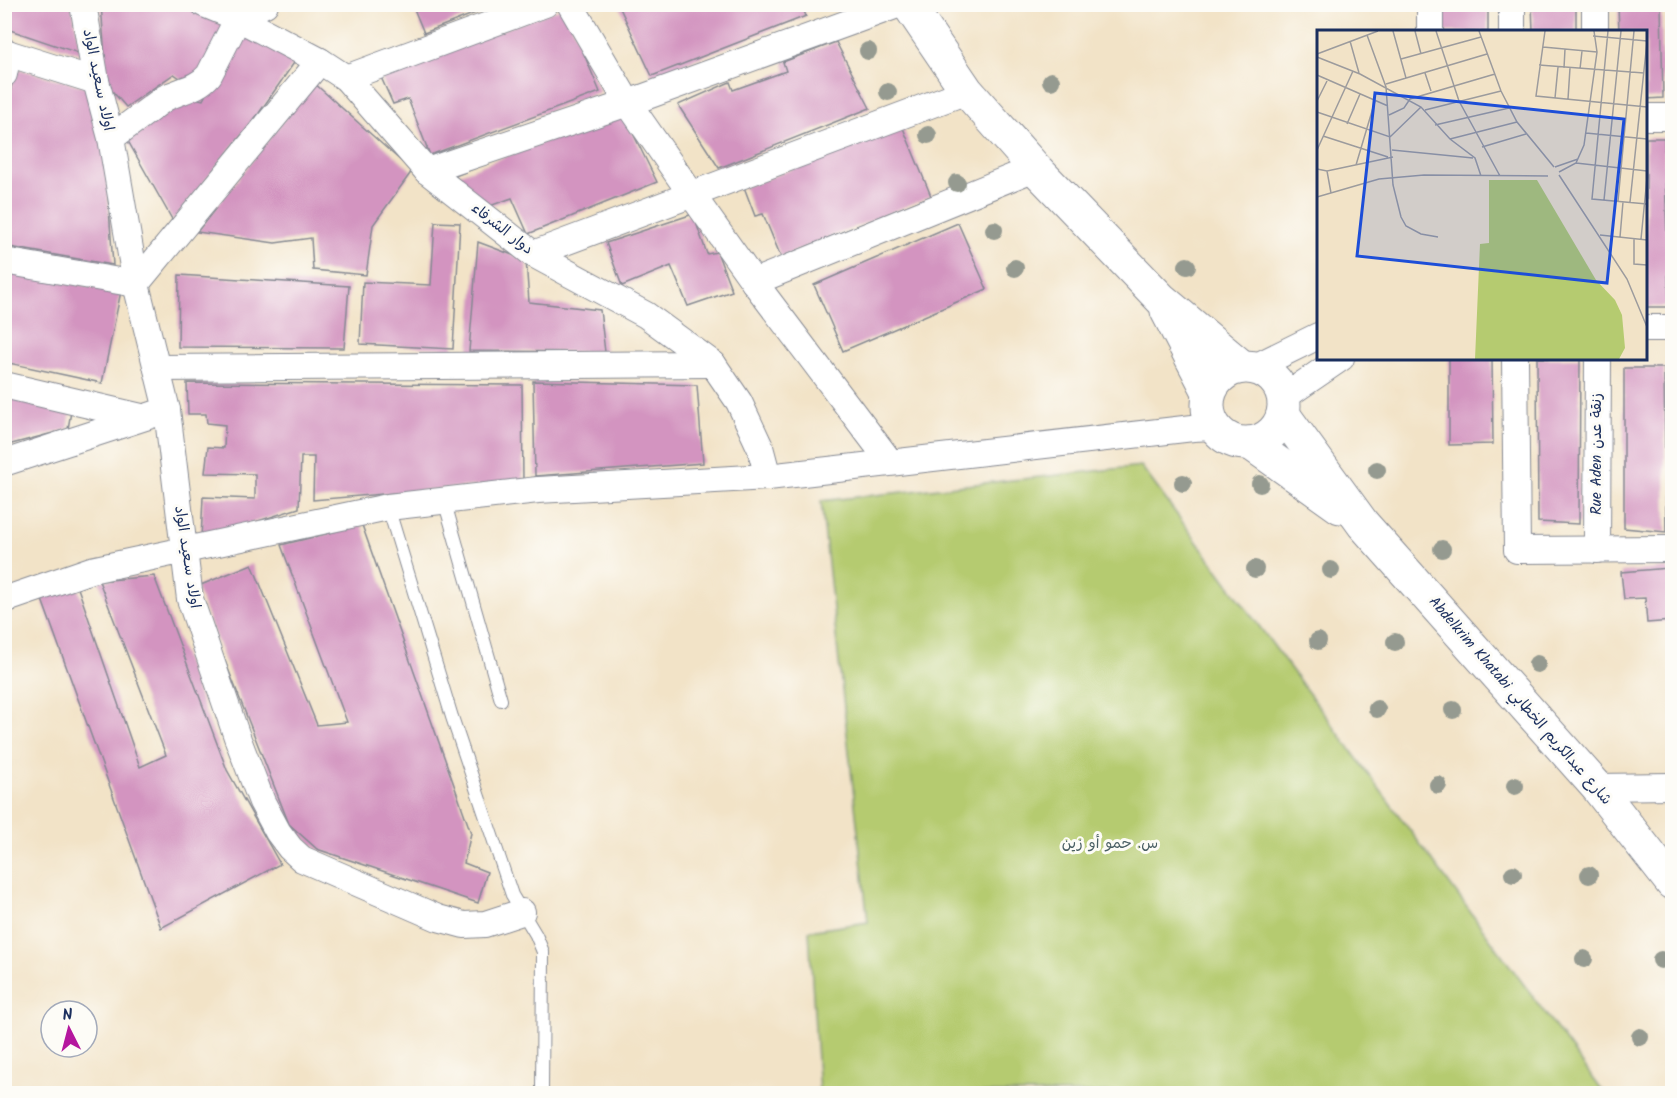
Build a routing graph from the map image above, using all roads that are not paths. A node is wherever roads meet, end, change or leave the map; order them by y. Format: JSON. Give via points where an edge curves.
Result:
{"nodes":[{"id":1,"x":83,"y":4,"type":"edge"},
{"id":2,"x":204,"y":4,"type":"edge"},
{"id":3,"x":265,"y":4,"type":"edge"},
{"id":4,"x":545,"y":4,"type":"edge"},
{"id":5,"x":570,"y":4,"type":"edge"},
{"id":6,"x":900,"y":4,"type":"edge"},
{"id":7,"x":908,"y":4,"type":"edge"},
{"id":8,"x":1430,"y":4,"type":"edge"},
{"id":9,"x":1512,"y":4,"type":"edge"},
{"id":10,"x":1595,"y":4,"type":"edge"},
{"id":11,"x":238,"y":18,"type":"junction"},
{"id":12,"x":1430,"y":30,"type":"edge"},
{"id":13,"x":1512,"y":30,"type":"edge"},
{"id":14,"x":1595,"y":30,"type":"edge"},
{"id":15,"x":6,"y":60,"type":"edge"},
{"id":16,"x":320,"y":61,"type":"junction"},
{"id":17,"x":346,"y":78,"type":"junction"},
{"id":18,"x":96,"y":81,"type":"junction"},
{"id":19,"x":967,"y":91,"type":"junction"},
{"id":20,"x":628,"y":103,"type":"junction"},
{"id":21,"x":1647,"y":117,"type":"edge"},
{"id":22,"x":1672,"y":117,"type":"edge"},
{"id":23,"x":111,"y":138,"type":"junction"},
{"id":24,"x":1035,"y":168,"type":"junction"},
{"id":25,"x":427,"y":171,"type":"junction"},
{"id":26,"x":692,"y":195,"type":"junction"},
{"id":27,"x":533,"y":254,"type":"junction"},
{"id":28,"x":4,"y":261,"type":"edge"},
{"id":29,"x":754,"y":282,"type":"junction"},
{"id":30,"x":136,"y":284,"type":"junction"},
{"id":31,"x":1161,"y":299,"type":"junction"},
{"id":32,"x":1647,"y":328,"type":"edge"},
{"id":33,"x":1672,"y":328,"type":"edge"},
{"id":34,"x":1317,"y":336,"type":"edge"},
{"id":35,"x":1339,"y":360,"type":"edge"},
{"id":36,"x":1515,"y":360,"type":"edge"},
{"id":37,"x":1598,"y":360,"type":"edge"},
{"id":38,"x":714,"y":364,"type":"junction"},
{"id":39,"x":1248,"y":367,"type":"junction"},
{"id":40,"x":157,"y":368,"type":"junction"},
{"id":41,"x":4,"y":385,"type":"edge"},
{"id":42,"x":1209,"y":392,"type":"junction"},
{"id":43,"x":1284,"y":405,"type":"junction"},
{"id":44,"x":166,"y":410,"type":"junction"},
{"id":45,"x":141,"y":417,"type":"junction"},
{"id":46,"x":1214,"y":428,"type":"junction"},
{"id":47,"x":1250,"y":443,"type":"junction"},
{"id":48,"x":890,"y":462,"type":"junction"},
{"id":49,"x":4,"y":464,"type":"edge"},
{"id":50,"x":768,"y":477,"type":"junction"},
{"id":51,"x":444,"y":500,"type":"junction"},
{"id":52,"x":387,"y":507,"type":"junction"},
{"id":53,"x":1363,"y":524,"type":"junction"},
{"id":54,"x":1672,"y":549,"type":"edge"},
{"id":55,"x":184,"y":550,"type":"junction"},
{"id":56,"x":1597,"y":550,"type":"junction"},
{"id":57,"x":4,"y":600,"type":"edge"},
{"id":58,"x":501,"y":700,"type":"dead end"},
{"id":59,"x":1672,"y":786,"type":"edge"},
{"id":60,"x":1597,"y":787,"type":"junction"},
{"id":61,"x":1672,"y":883,"type":"edge"},
{"id":62,"x":522,"y":912,"type":"junction"},
{"id":63,"x":542,"y":1094,"type":"edge"}],
"edges":[{"from":1,"to":18,"type":"street","name":"اولاد سـعيـد الواد"},
{"from":2,"to":11,"type":"street","name":"دوار الشرفاء"},
{"from":3,"to":11,"type":"street"},
{"from":4,"to":17,"type":"street"},
{"from":5,"to":20,"type":"street"},
{"from":6,"to":20,"type":"street"},
{"from":7,"to":19,"type":"main road"},
{"from":8,"to":12,"type":"street"},
{"from":9,"to":13,"type":"street"},
{"from":10,"to":14,"type":"street"},
{"from":11,"to":16,"type":"street","name":"دوار الشرفاء"},
{"from":11,"to":23,"type":"street","via":[[203,82],[165,98]]},
{"from":15,"to":18,"type":"street"},
{"from":16,"to":17,"type":"street","name":"دوار الشرفاء"},
{"from":16,"to":30,"type":"street"},
{"from":17,"to":25,"type":"street","name":"دوار الشرفاء"},
{"from":18,"to":23,"type":"street","name":"اولاد سـعيـد الواد"},
{"from":19,"to":24,"type":"main road"},
{"from":19,"to":26,"type":"street"},
{"from":20,"to":25,"type":"street"},
{"from":20,"to":26,"type":"street"},
{"from":21,"to":22,"type":"street"},
{"from":23,"to":30,"type":"street","name":"اولاد سـعيـد الواد"},
{"from":24,"to":29,"type":"street"},
{"from":24,"to":31,"type":"main road"},
{"from":25,"to":27,"type":"street","name":"دوار الشرفاء"},
{"from":26,"to":27,"type":"street"},
{"from":26,"to":29,"type":"street"},
{"from":27,"to":38,"type":"street","name":"دوار الشرفاء","via":[[646,315]]},
{"from":28,"to":30,"type":"street"},
{"from":29,"to":48,"type":"street"},
{"from":30,"to":40,"type":"street","name":"اولاد سـعيـد الواد"},
{"from":31,"to":39,"type":"main road"},
{"from":31,"to":42,"type":"main road"},
{"from":32,"to":33,"type":"street"},
{"from":34,"to":39,"type":"street"},
{"from":35,"to":43,"type":"street"},
{"from":36,"to":56,"type":"street","via":[[1517,550]]},
{"from":37,"to":56,"type":"street","name":"Rue Aden زنقة عدن"},
{"from":38,"to":40,"type":"street"},
{"from":38,"to":50,"type":"street","name":"دوار الشرفاء","via":[[739,402],[760,447]]},
{"from":39,"to":42,"type":"main road","via":[[1227,370]]},
{"from":39,"to":43,"type":"main road","via":[[1268,373],[1278,383]]},
{"from":40,"to":44,"type":"street","name":"اولاد سـعيـد الواد"},
{"from":41,"to":45,"type":"street"},
{"from":42,"to":46,"type":"main road","via":[[1207,404]]},
{"from":43,"to":47,"type":"main road","via":[[1276,428],[1265,438]]},
{"from":43,"to":53,"type":"main road","name":"Abdelkrim Khatabi شارع عبدالكريم الخطابي"},
{"from":44,"to":45,"type":"street"},
{"from":44,"to":55,"type":"street","name":"اولاد سـعيـد الواد"},
{"from":45,"to":49,"type":"street"},
{"from":46,"to":47,"type":"main road","via":[[1224,437]]},
{"from":46,"to":48,"type":"street"},
{"from":47,"to":53,"type":"main road","name":"Abdelkrim Khatabi شارع عبدالكريم الخطابي"},
{"from":48,"to":50,"type":"street"},
{"from":50,"to":51,"type":"street","via":[[538,490]]},
{"from":51,"to":52,"type":"street"},
{"from":51,"to":58,"type":"lane"},
{"from":52,"to":55,"type":"street"},
{"from":52,"to":62,"type":"lane","via":[[452,717],[512,895]]},
{"from":53,"to":60,"type":"main road","name":"Abdelkrim Khatabi شارع عبدالكريم الخطابي"},
{"from":54,"to":56,"type":"street"},
{"from":55,"to":57,"type":"street","via":[[91,570]]},
{"from":55,"to":62,"type":"street","name":"اولاد سـعيـد الواد","via":[[190,599],[237,737],[262,802],[290,848],[302,859],[464,926]]},
{"from":59,"to":60,"type":"street"},
{"from":60,"to":61,"type":"main road","name":"Abdelkrim Khatabi شارع عبدالكريم الخطابي"},
{"from":62,"to":63,"type":"lane","via":[[543,952]]}]}
